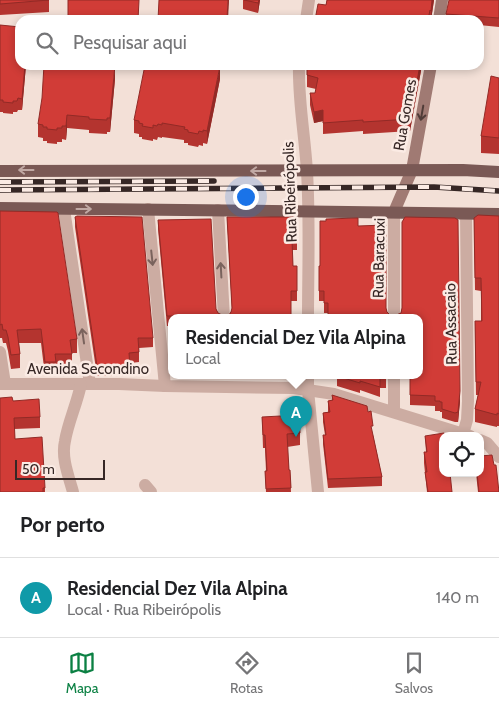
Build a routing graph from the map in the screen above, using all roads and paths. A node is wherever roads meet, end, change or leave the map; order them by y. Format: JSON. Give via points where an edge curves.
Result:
{"nodes":[{"id":1,"x":310,"y":0,"type":"edge"},
{"id":2,"x":442,"y":0,"type":"edge"},
{"id":3,"x":307,"y":15,"type":"edge"},
{"id":4,"x":440,"y":15,"type":"edge"},
{"id":5,"x":299,"y":70,"type":"edge"},
{"id":6,"x":429,"y":70,"type":"edge"},
{"id":7,"x":412,"y":170,"type":"junction"},
{"id":8,"x":0,"y":171,"type":"edge"},
{"id":9,"x":307,"y":171,"type":"junction"},
{"id":10,"x":499,"y":172,"type":"edge"},
{"id":11,"x":0,"y":208,"type":"edge"},
{"id":12,"x":64,"y":209,"type":"junction"},
{"id":13,"x":148,"y":209,"type":"junction"},
{"id":14,"x":218,"y":210,"type":"junction"},
{"id":15,"x":308,"y":212,"type":"junction"},
{"id":16,"x":394,"y":212,"type":"junction"},
{"id":17,"x":466,"y":214,"type":"junction"},
{"id":18,"x":499,"y":214,"type":"edge"},
{"id":19,"x":224,"y":314,"type":"edge"},
{"id":20,"x":308,"y":314,"type":"edge"},
{"id":21,"x":394,"y":314,"type":"edge"},
{"id":22,"x":0,"y":352,"type":"edge"},
{"id":23,"x":308,"y":379,"type":"edge"},
{"id":24,"x":394,"y":379,"type":"edge"},
{"id":25,"x":227,"y":381,"type":"edge"},
{"id":26,"x":2,"y":384,"type":"edge"},
{"id":27,"x":85,"y":384,"type":"junction"},
{"id":28,"x":165,"y":386,"type":"junction"},
{"id":29,"x":308,"y":390,"type":"junction"},
{"id":30,"x":394,"y":412,"type":"junction"},
{"id":31,"x":457,"y":432,"type":"edge"},
{"id":32,"x":466,"y":432,"type":"edge"},
{"id":33,"x":484,"y":442,"type":"edge"},
{"id":34,"x":499,"y":457,"type":"edge"},
{"id":35,"x":74,"y":492,"type":"edge"},
{"id":36,"x":318,"y":492,"type":"edge"}],
"edges":[{"from":1,"to":3,"type":"street"},
{"from":2,"to":4,"type":"street"},
{"from":5,"to":9,"type":"street","name":"Rua Ribeirópolis"},
{"from":6,"to":7,"type":"street","name":"Rua Gomes","one_way":true},
{"from":7,"to":9,"type":"main road"},
{"from":7,"to":10,"type":"main road"},
{"from":7,"to":16,"type":"street","name":"Rua Baracuxi"},
{"from":9,"to":8,"type":"main road","one_way":true},
{"from":9,"to":15,"type":"street","name":"Rua Ribeirópolis"},
{"from":11,"to":12,"type":"main road"},
{"from":12,"to":13,"type":"main road","one_way":true},
{"from":27,"to":12,"type":"street","one_way":true},
{"from":13,"to":14,"type":"main road"},
{"from":13,"to":28,"type":"street","one_way":true},
{"from":14,"to":15,"type":"main road"},
{"from":19,"to":14,"type":"street","one_way":true},
{"from":15,"to":16,"type":"main road"},
{"from":15,"to":20,"type":"street","name":"Rua Ribeirópolis"},
{"from":16,"to":17,"type":"main road"},
{"from":16,"to":21,"type":"street","name":"Rua Baracuxi"},
{"from":17,"to":18,"type":"main road"},
{"from":17,"to":32,"type":"street","name":"Rua Assacaio"},
{"from":22,"to":26,"type":"street"},
{"from":23,"to":29,"type":"street"},
{"from":24,"to":30,"type":"street"},
{"from":25,"to":28,"type":"street","name":"Avenida Secondino"},
{"from":25,"to":29,"type":"street","name":"Avenida Secondino"},
{"from":26,"to":27,"type":"street","name":"Avenida Secondino"},
{"from":27,"to":28,"type":"street","name":"Avenida Secondino"},
{"from":27,"to":35,"type":"street","via":[[64,443],[65,463]]},
{"from":29,"to":30,"type":"street","name":"Avenida Secondino","via":[[334,394]]},
{"from":29,"to":36,"type":"street"},
{"from":30,"to":31,"type":"street","name":"Avenida Secondino"},
{"from":33,"to":34,"type":"street"}]}
